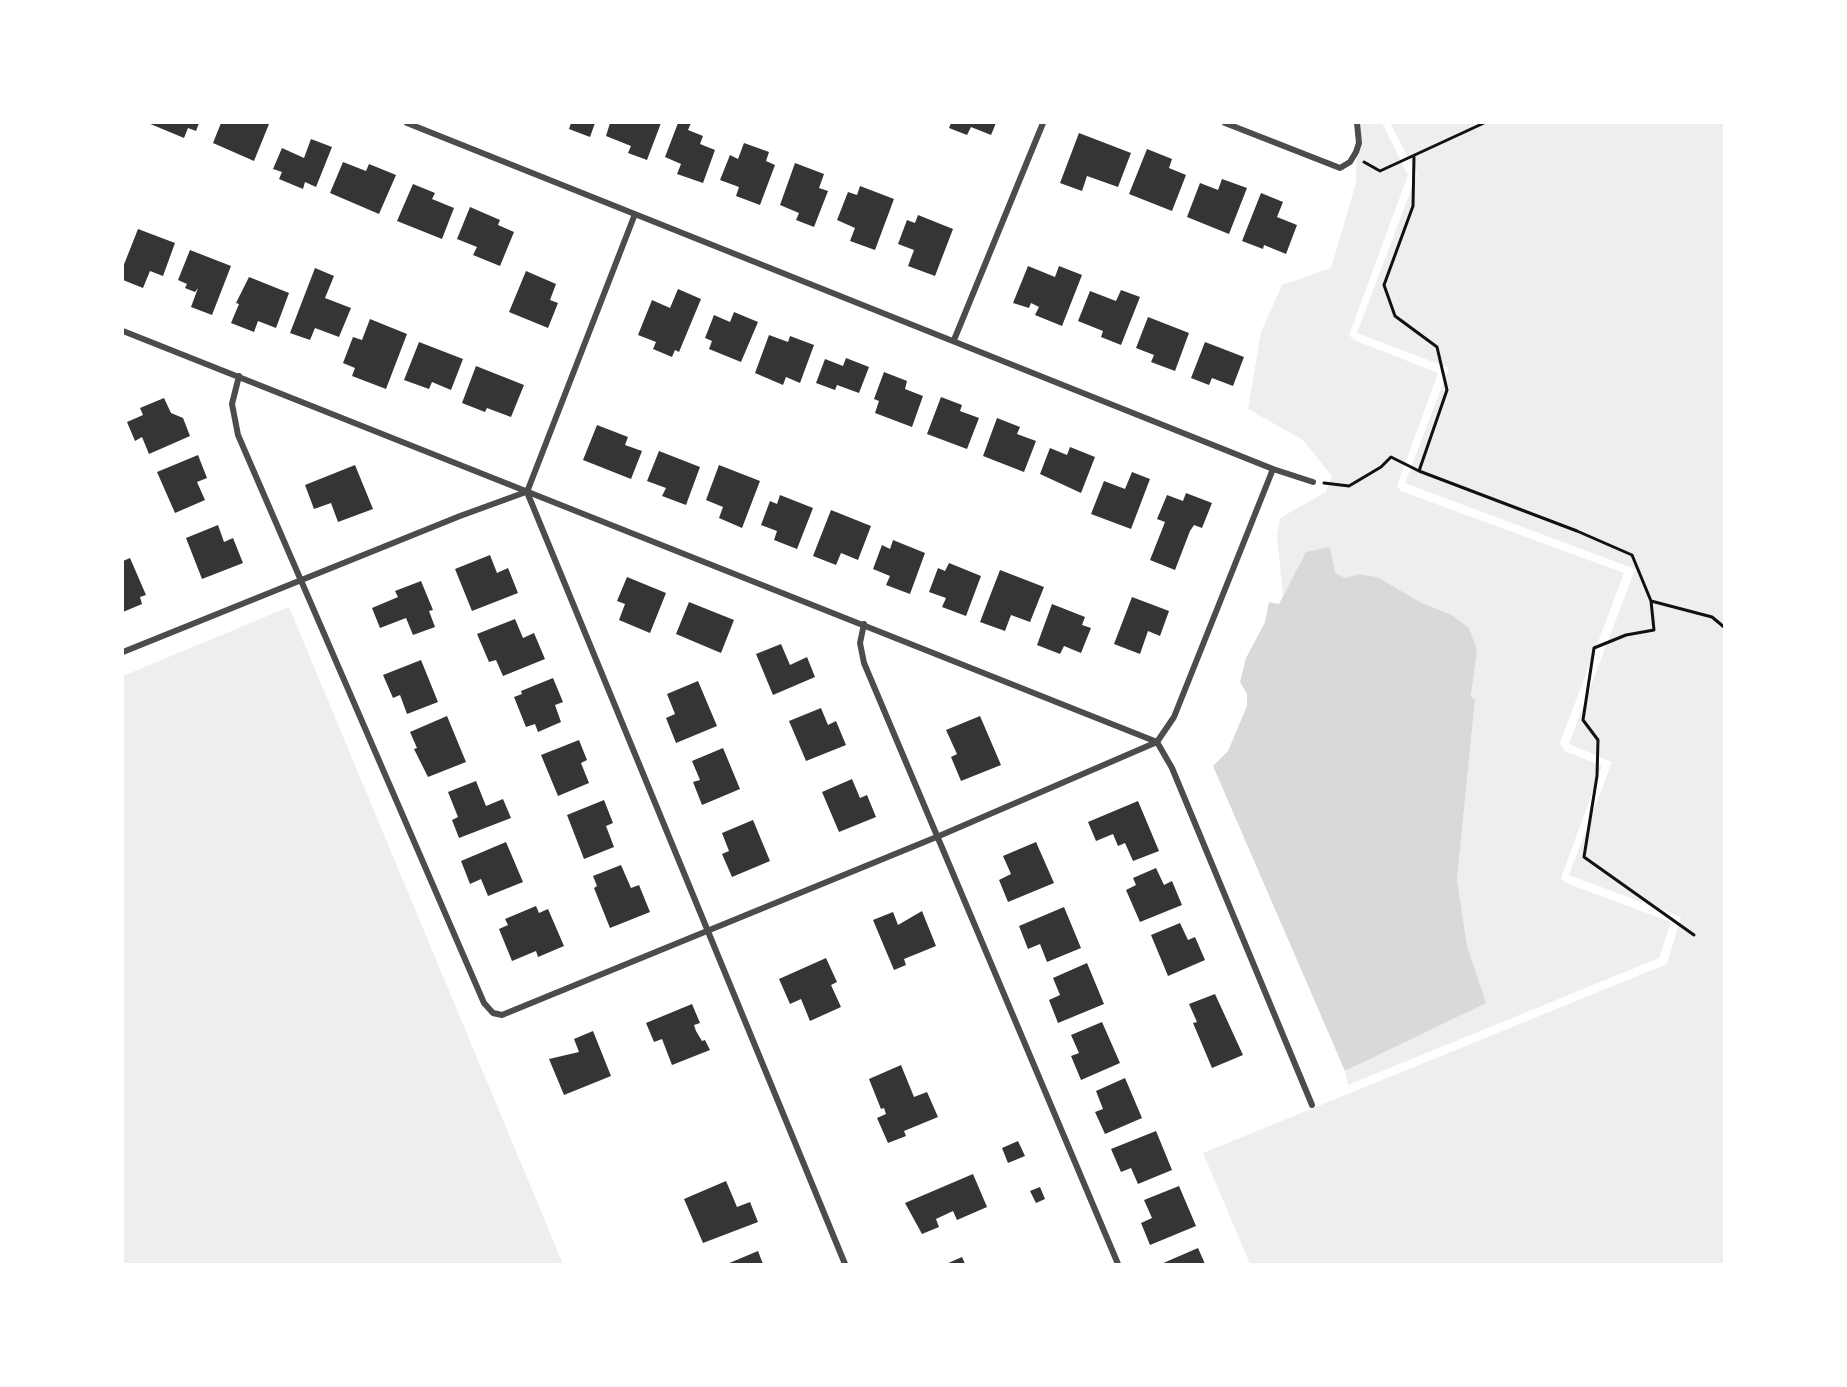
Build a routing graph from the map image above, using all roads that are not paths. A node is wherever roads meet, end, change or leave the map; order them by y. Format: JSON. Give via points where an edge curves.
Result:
{"nodes":[{"id":1,"x":407,"y":123,"type":"edge"},
{"id":2,"x":1043,"y":123,"type":"edge"},
{"id":3,"x":1225,"y":123,"type":"edge"},
{"id":4,"x":1357,"y":123,"type":"edge"},
{"id":5,"x":635,"y":214,"type":"junction"},
{"id":6,"x":123,"y":331,"type":"edge"},
{"id":7,"x":954,"y":340,"type":"junction"},
{"id":8,"x":239,"y":376,"type":"junction"},
{"id":9,"x":1274,"y":469,"type":"junction"},
{"id":10,"x":1313,"y":482,"type":"road end"},
{"id":11,"x":527,"y":492,"type":"junction"},
{"id":12,"x":302,"y":580,"type":"junction"},
{"id":13,"x":864,"y":624,"type":"junction"},
{"id":14,"x":123,"y":652,"type":"edge"},
{"id":15,"x":1157,"y":742,"type":"junction"},
{"id":16,"x":939,"y":836,"type":"junction"},
{"id":17,"x":709,"y":932,"type":"junction"},
{"id":18,"x":1312,"y":1105,"type":"dead end"},
{"id":19,"x":845,"y":1264,"type":"edge"},
{"id":20,"x":1118,"y":1264,"type":"edge"}],
"edges":[{"from":1,"to":5,"type":"street"},
{"from":2,"to":7,"type":"street"},
{"from":3,"to":4,"type":"street","via":[[1340,168],[1354,157],[1359,143]]},
{"from":5,"to":7,"type":"street"},
{"from":5,"to":11,"type":"street"},
{"from":6,"to":8,"type":"street"},
{"from":7,"to":9,"type":"street"},
{"from":8,"to":11,"type":"street"},
{"from":8,"to":12,"type":"street","via":[[232,404],[238,435]]},
{"from":9,"to":10,"type":"street"},
{"from":9,"to":15,"type":"street","via":[[1174,717]]},
{"from":11,"to":12,"type":"street"},
{"from":11,"to":13,"type":"street"},
{"from":11,"to":17,"type":"street"},
{"from":12,"to":14,"type":"street"},
{"from":12,"to":17,"type":"street","via":[[484,1003],[493,1013],[502,1015]]},
{"from":13,"to":15,"type":"street"},
{"from":13,"to":16,"type":"street","via":[[860,643],[864,663]]},
{"from":15,"to":16,"type":"street"},
{"from":15,"to":18,"type":"street","via":[[1172,768]]},
{"from":16,"to":17,"type":"street"},
{"from":16,"to":20,"type":"street"},
{"from":17,"to":19,"type":"street"}]}
